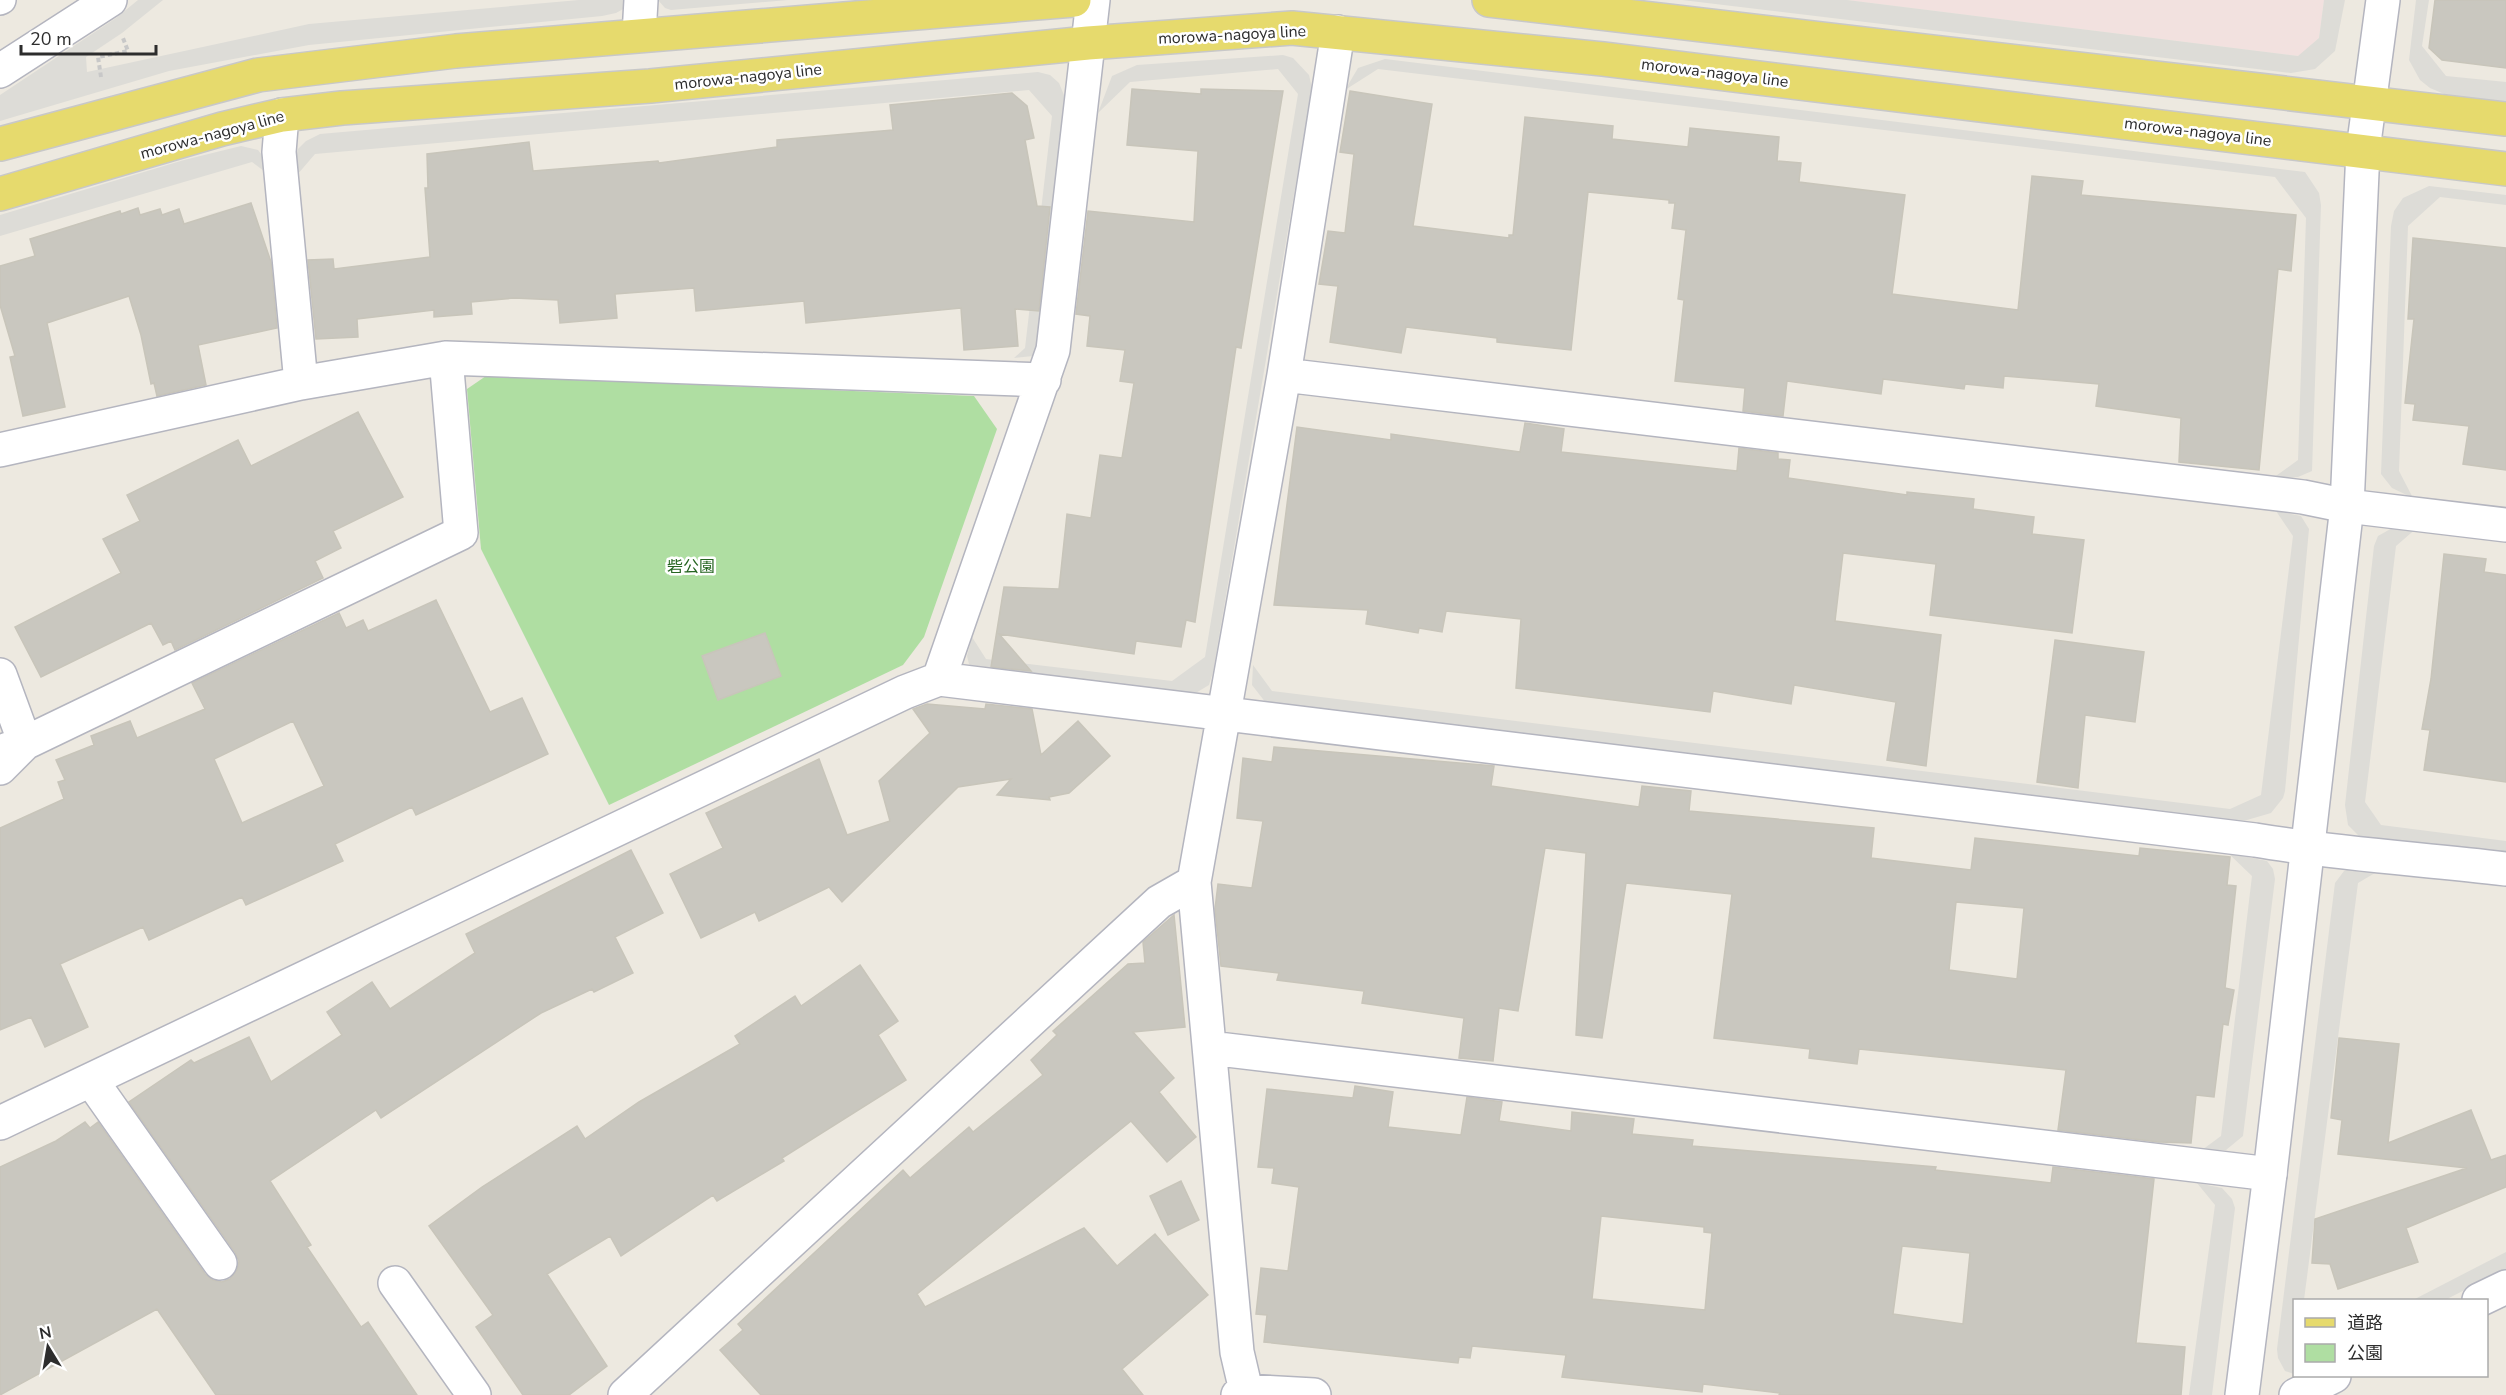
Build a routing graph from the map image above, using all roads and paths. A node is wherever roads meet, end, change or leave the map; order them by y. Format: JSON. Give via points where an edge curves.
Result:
{"nodes":[{"id":1,"x":110,"y":0,"type":"edge"},
{"id":2,"x":641,"y":0,"type":"edge"},
{"id":3,"x":1074,"y":0,"type":"edge"},
{"id":4,"x":1093,"y":0,"type":"edge"},
{"id":5,"x":1489,"y":0,"type":"edge"},
{"id":6,"x":2383,"y":0,"type":"edge"},
{"id":7,"x":1615,"y":8,"type":"edge"},
{"id":8,"x":1338,"y":32,"type":"junction"},
{"id":9,"x":639,"y":35,"type":"junction"},
{"id":10,"x":1088,"y":43,"type":"junction"},
{"id":11,"x":128,"y":51,"type":"dead end"},
{"id":12,"x":0,"y":71,"type":"edge"},
{"id":13,"x":101,"y":80,"type":"dead end"},
{"id":14,"x":2370,"y":102,"type":"junction"},
{"id":15,"x":282,"y":115,"type":"junction"},
{"id":16,"x":2506,"y":119,"type":"edge"},
{"id":17,"x":0,"y":144,"type":"edge"},
{"id":18,"x":2363,"y":150,"type":"junction"},
{"id":19,"x":2506,"y":169,"type":"edge"},
{"id":20,"x":0,"y":194,"type":"edge"},
{"id":21,"x":446,"y":358,"type":"junction"},
{"id":22,"x":1284,"y":375,"type":"junction"},
{"id":23,"x":1044,"y":380,"type":"junction"},
{"id":24,"x":301,"y":383,"type":"junction"},
{"id":25,"x":0,"y":450,"type":"edge"},
{"id":26,"x":2347,"y":506,"type":"junction"},
{"id":27,"x":2506,"y":525,"type":"edge"},
{"id":28,"x":0,"y":675,"type":"edge"},
{"id":29,"x":939,"y":679,"type":"junction"},
{"id":30,"x":1225,"y":715,"type":"junction"},
{"id":31,"x":13,"y":748,"type":"edge"},
{"id":32,"x":0,"y":768,"type":"edge"},
{"id":33,"x":2308,"y":849,"type":"junction"},
{"id":34,"x":2506,"y":869,"type":"edge"},
{"id":35,"x":1194,"y":882,"type":"junction"},
{"id":36,"x":1210,"y":1048,"type":"junction"},
{"id":37,"x":91,"y":1080,"type":"junction"},
{"id":38,"x":0,"y":1123,"type":"edge"},
{"id":39,"x":2270,"y":1174,"type":"junction"},
{"id":40,"x":220,"y":1263,"type":"dead end"},
{"id":41,"x":394,"y":1283,"type":"dead end"},
{"id":42,"x":2506,"y":1287,"type":"edge"},
{"id":43,"x":2481,"y":1299,"type":"edge"},
{"id":44,"x":2332,"y":1377,"type":"edge"},
{"id":45,"x":1243,"y":1394,"type":"edge"},
{"id":46,"x":474,"y":1395,"type":"edge"},
{"id":47,"x":625,"y":1395,"type":"edge"},
{"id":48,"x":1314,"y":1395,"type":"edge"},
{"id":49,"x":2242,"y":1395,"type":"edge"},
{"id":50,"x":2296,"y":1395,"type":"edge"}],
"edges":[{"from":1,"to":12,"type":"street"},
{"from":2,"to":9,"type":"street"},
{"from":3,"to":9,"type":"main road"},
{"from":4,"to":10,"type":"street"},
{"from":5,"to":7,"type":"main road"},
{"from":6,"to":14,"type":"street"},
{"from":7,"to":14,"type":"main road"},
{"from":8,"to":10,"type":"main road","name":"morowa-nagoya line","via":[[1292,28]]},
{"from":8,"to":18,"type":"main road","name":"morowa-nagoya line","via":[[1602,59]]},
{"from":8,"to":22,"type":"street"},
{"from":9,"to":17,"type":"main road","via":[[456,51],[258,75]]},
{"from":10,"to":15,"type":"main road","name":"morowa-nagoya line","via":[[650,86]]},
{"from":10,"to":23,"type":"street","via":[[1053,350]]},
{"from":11,"to":13,"type":"path","via":[[98,57]]},
{"from":14,"to":16,"type":"main road"},
{"from":14,"to":18,"type":"street"},
{"from":15,"to":20,"type":"main road","name":"morowa-nagoya line"},
{"from":15,"to":24,"type":"street","via":[[279,152]]},
{"from":18,"to":19,"type":"main road","name":"morowa-nagoya line"},
{"from":18,"to":26,"type":"street"},
{"from":21,"to":23,"type":"street"},
{"from":21,"to":24,"type":"street"},
{"from":21,"to":31,"type":"street","via":[[461,533]]},
{"from":22,"to":26,"type":"street","via":[[2291,496]]},
{"from":22,"to":30,"type":"street"},
{"from":23,"to":29,"type":"street"},
{"from":24,"to":25,"type":"street"},
{"from":26,"to":27,"type":"street"},
{"from":26,"to":33,"type":"street"},
{"from":28,"to":31,"type":"street"},
{"from":29,"to":30,"type":"street"},
{"from":29,"to":37,"type":"street"},
{"from":30,"to":33,"type":"street"},
{"from":30,"to":35,"type":"street"},
{"from":31,"to":32,"type":"street"},
{"from":33,"to":34,"type":"street"},
{"from":33,"to":39,"type":"street"},
{"from":35,"to":36,"type":"street"},
{"from":35,"to":47,"type":"street","via":[[1159,902]]},
{"from":36,"to":39,"type":"street"},
{"from":36,"to":45,"type":"street"},
{"from":37,"to":38,"type":"street"},
{"from":37,"to":40,"type":"street"},
{"from":39,"to":49,"type":"street"},
{"from":41,"to":46,"type":"street"},
{"from":42,"to":43,"type":"street"},
{"from":44,"to":50,"type":"street"},
{"from":45,"to":48,"type":"street"}]}
